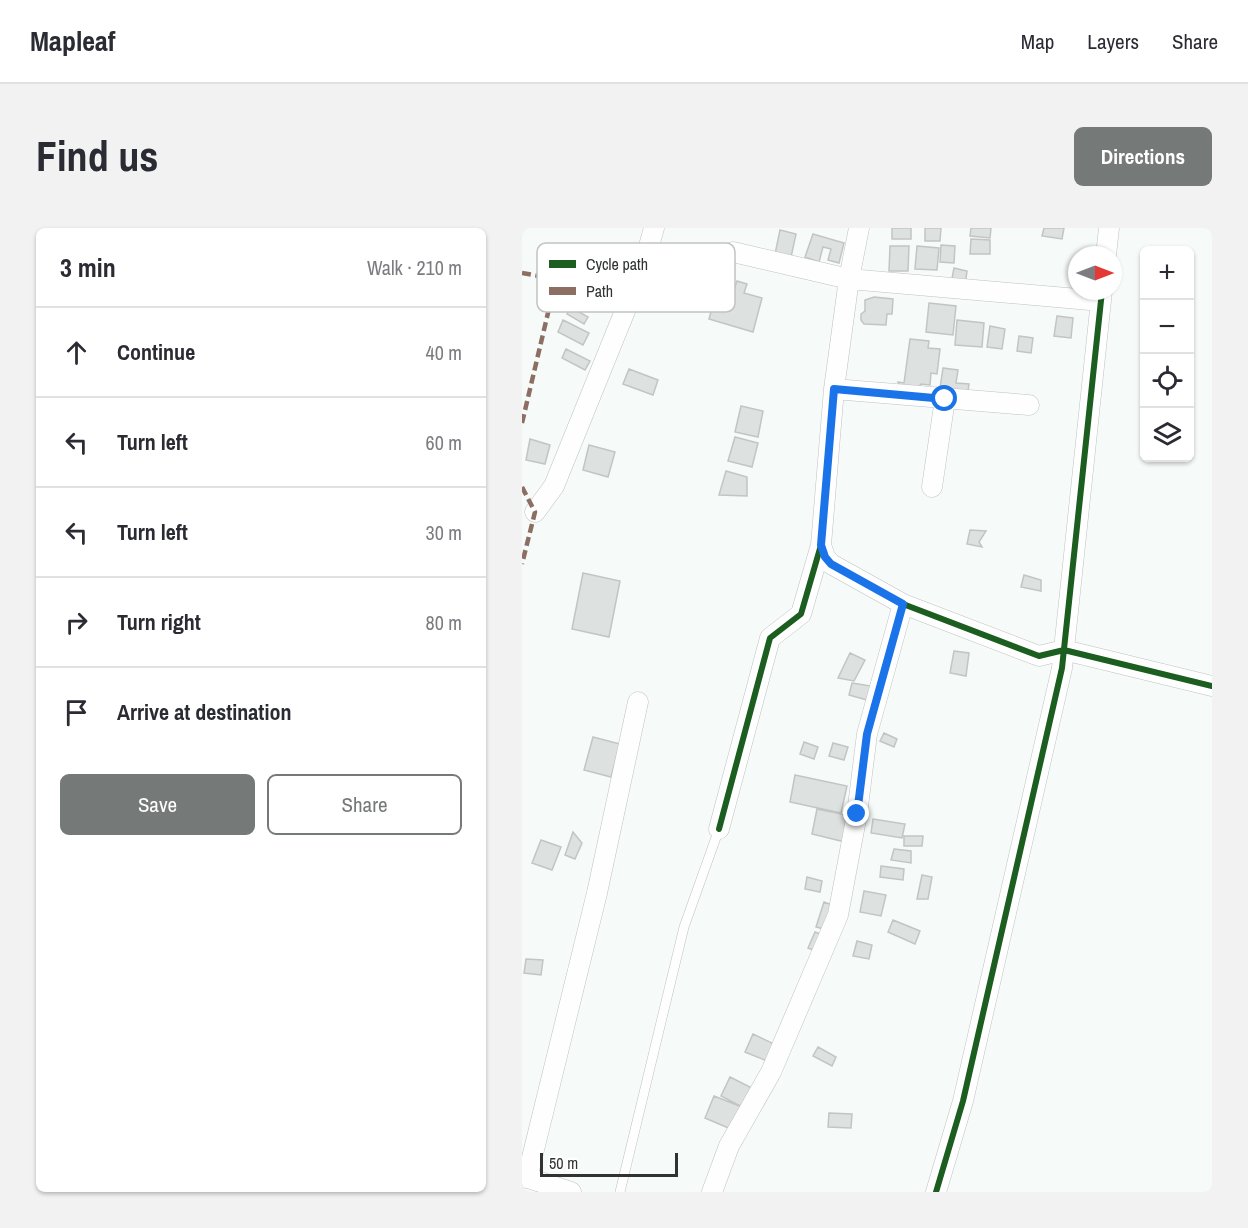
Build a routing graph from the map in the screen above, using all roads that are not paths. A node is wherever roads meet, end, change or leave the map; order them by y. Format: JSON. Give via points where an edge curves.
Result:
{"nodes":[{"id":1,"x":654,"y":228,"type":"edge"},
{"id":2,"x":859,"y":228,"type":"edge"},
{"id":3,"x":1109,"y":228,"type":"edge"},
{"id":4,"x":650,"y":243,"type":"edge"},
{"id":5,"x":1107,"y":246,"type":"edge"},
{"id":6,"x":735,"y":252,"type":"edge"},
{"id":7,"x":849,"y":279,"type":"junction"},
{"id":8,"x":1068,"y":294,"type":"edge"},
{"id":9,"x":1102,"y":300,"type":"edge"},
{"id":10,"x":625,"y":312,"type":"edge"},
{"id":11,"x":834,"y":389,"type":"junction"},
{"id":12,"x":945,"y":399,"type":"junction"},
{"id":13,"x":1029,"y":405,"type":"dead end"},
{"id":14,"x":932,"y":487,"type":"dead end"},
{"id":15,"x":535,"y":512,"type":"dead end"},
{"id":16,"x":821,"y":545,"type":"junction"},
{"id":17,"x":903,"y":604,"type":"junction"},
{"id":18,"x":1064,"y":650,"type":"junction"},
{"id":19,"x":1212,"y":686,"type":"edge"},
{"id":20,"x":638,"y":702,"type":"dead end"},
{"id":21,"x":718,"y":829,"type":"joint"},
{"id":22,"x":524,"y":1177,"type":"edge"},
{"id":23,"x":572,"y":1192,"type":"edge"},
{"id":24,"x":620,"y":1192,"type":"edge"},
{"id":25,"x":712,"y":1192,"type":"edge"},
{"id":26,"x":936,"y":1192,"type":"edge"}],
"edges":[{"from":1,"to":4,"type":"street"},
{"from":2,"to":7,"type":"street"},
{"from":3,"to":5,"type":"street"},
{"from":6,"to":7,"type":"street"},
{"from":7,"to":8,"type":"street"},
{"from":7,"to":11,"type":"street"},
{"from":9,"to":18,"type":"street"},
{"from":10,"to":15,"type":"street","via":[[554,486]]},
{"from":11,"to":12,"type":"street"},
{"from":11,"to":16,"type":"street"},
{"from":12,"to":13,"type":"street"},
{"from":12,"to":14,"type":"street"},
{"from":16,"to":17,"type":"street","via":[[831,564]]},
{"from":16,"to":21,"type":"street","via":[[801,614],[770,638]]},
{"from":17,"to":18,"type":"street","via":[[1040,656]]},
{"from":17,"to":25,"type":"street","via":[[867,734],[838,915],[771,1072],[729,1146]]},
{"from":18,"to":19,"type":"street"},
{"from":18,"to":26,"type":"street","via":[[963,1101]]},
{"from":20,"to":22,"type":"street","via":[[597,893]]},
{"from":21,"to":24,"type":"lane","via":[[684,927]]},
{"from":22,"to":23,"type":"street"}]}
